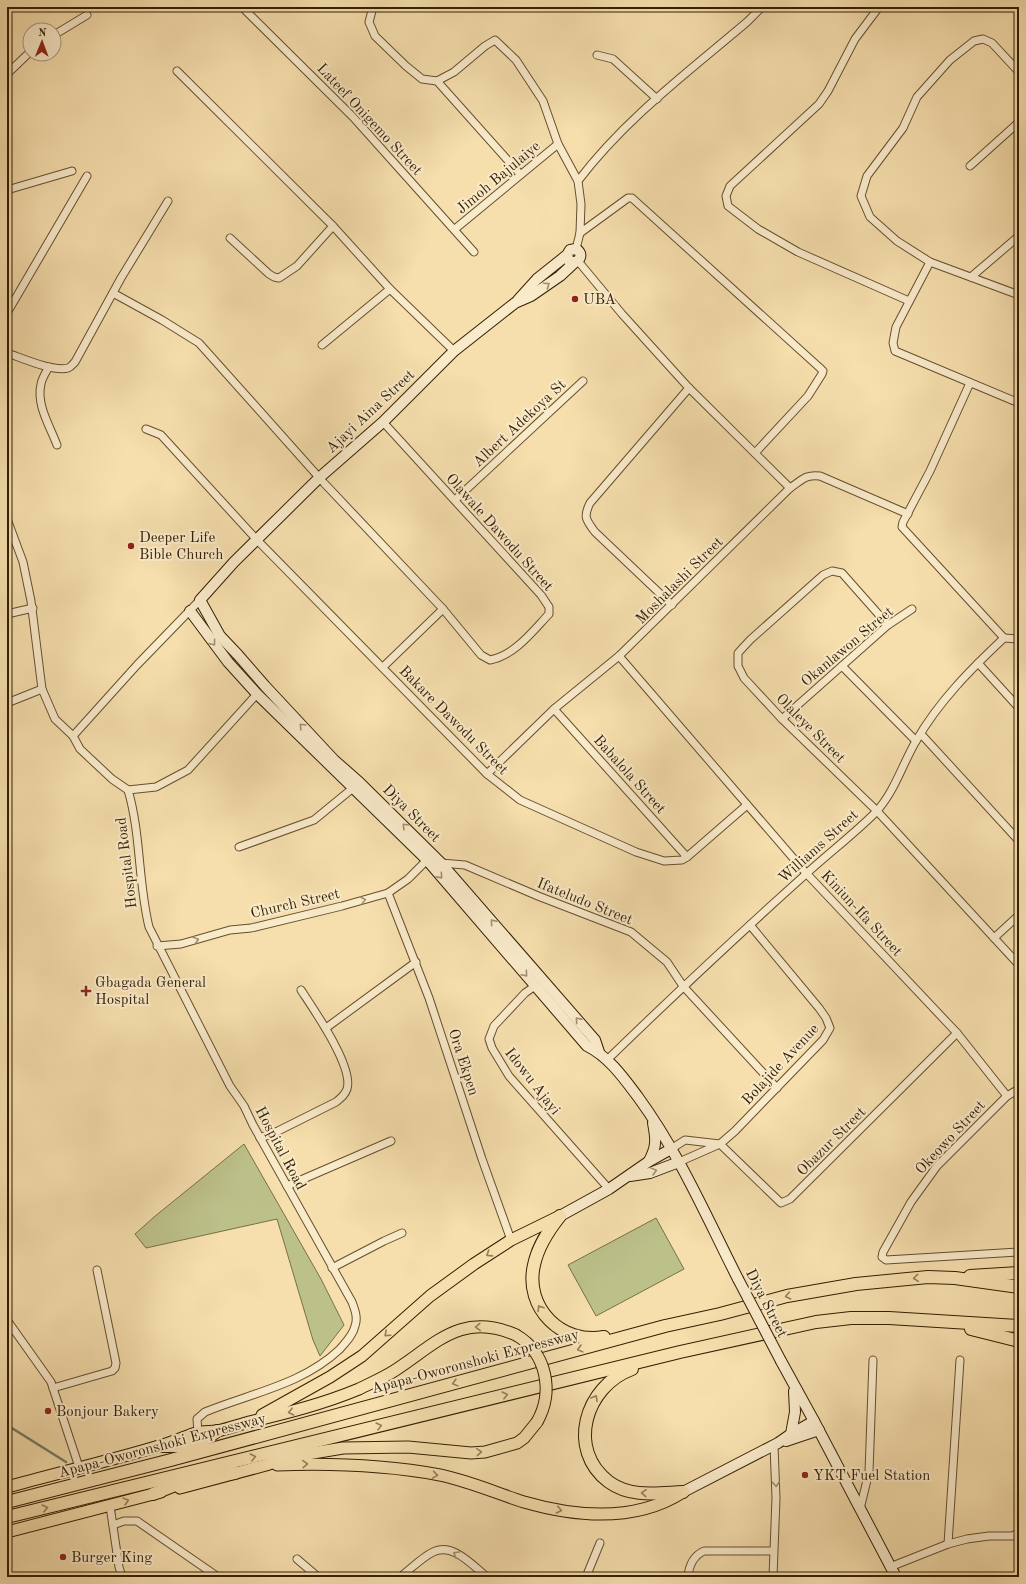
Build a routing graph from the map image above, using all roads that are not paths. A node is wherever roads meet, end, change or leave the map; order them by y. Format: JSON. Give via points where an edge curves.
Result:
{"nodes":[{"id":1,"x":373,"y":7,"type":"edge"},
{"id":2,"x":762,"y":7,"type":"edge"},
{"id":3,"x":879,"y":7,"type":"edge"},
{"id":4,"x":245,"y":8,"type":"edge"},
{"id":5,"x":87,"y":15,"type":"dead end"},
{"id":6,"x":62,"y":30,"type":"edge"},
{"id":7,"x":597,"y":55,"type":"dead end"},
{"id":8,"x":22,"y":60,"type":"edge"},
{"id":9,"x":177,"y":71,"type":"dead end"},
{"id":10,"x":1019,"y":72,"type":"edge"},
{"id":11,"x":7,"y":74,"type":"edge"},
{"id":12,"x":437,"y":81,"type":"junction"},
{"id":13,"x":657,"y":99,"type":"junction"},
{"id":14,"x":1019,"y":122,"type":"edge"},
{"id":15,"x":558,"y":144,"type":"junction"},
{"id":16,"x":970,"y":166,"type":"dead end"},
{"id":17,"x":72,"y":171,"type":"dead end"},
{"id":18,"x":520,"y":174,"type":"junction"},
{"id":19,"x":87,"y":176,"type":"dead end"},
{"id":20,"x":578,"y":181,"type":"junction"},
{"id":21,"x":7,"y":190,"type":"edge"},
{"id":22,"x":168,"y":201,"type":"dead end"},
{"id":23,"x":333,"y":226,"type":"junction"},
{"id":24,"x":455,"y":229,"type":"junction"},
{"id":25,"x":580,"y":233,"type":"junction"},
{"id":26,"x":1019,"y":236,"type":"edge"},
{"id":27,"x":230,"y":238,"type":"dead end"},
{"id":28,"x":576,"y":249,"type":"junction"},
{"id":29,"x":474,"y":252,"type":"dead end"},
{"id":30,"x":567,"y":255,"type":"junction"},
{"id":31,"x":577,"y":262,"type":"junction"},
{"id":32,"x":930,"y":262,"type":"junction"},
{"id":33,"x":971,"y":277,"type":"junction"},
{"id":34,"x":390,"y":290,"type":"junction"},
{"id":35,"x":113,"y":293,"type":"junction"},
{"id":36,"x":1019,"y":295,"type":"edge"},
{"id":37,"x":909,"y":301,"type":"junction"},
{"id":38,"x":515,"y":303,"type":"junction"},
{"id":39,"x":7,"y":313,"type":"edge"},
{"id":40,"x":322,"y":345,"type":"dead end"},
{"id":41,"x":454,"y":351,"type":"junction"},
{"id":42,"x":7,"y":353,"type":"edge"},
{"id":43,"x":49,"y":367,"type":"junction"},
{"id":44,"x":583,"y":381,"type":"dead end"},
{"id":45,"x":970,"y":383,"type":"junction"},
{"id":46,"x":689,"y":388,"type":"junction"},
{"id":47,"x":1019,"y":402,"type":"edge"},
{"id":48,"x":383,"y":422,"type":"junction"},
{"id":49,"x":146,"y":429,"type":"dead end"},
{"id":50,"x":57,"y":445,"type":"dead end"},
{"id":51,"x":755,"y":453,"type":"junction"},
{"id":52,"x":320,"y":477,"type":"junction"},
{"id":53,"x":790,"y":488,"type":"junction"},
{"id":54,"x":455,"y":500,"type":"junction"},
{"id":55,"x":908,"y":514,"type":"junction"},
{"id":56,"x":8,"y":524,"type":"edge"},
{"id":57,"x":256,"y":540,"type":"junction"},
{"id":58,"x":200,"y":600,"type":"junction"},
{"id":59,"x":672,"y":605,"type":"junction"},
{"id":60,"x":32,"y":608,"type":"junction"},
{"id":61,"x":912,"y":608,"type":"dead end"},
{"id":62,"x":443,"y":609,"type":"junction"},
{"id":63,"x":190,"y":611,"type":"junction"},
{"id":64,"x":7,"y":614,"type":"edge"},
{"id":65,"x":888,"y":625,"type":"junction"},
{"id":66,"x":1004,"y":638,"type":"junction"},
{"id":67,"x":1019,"y":639,"type":"edge"},
{"id":68,"x":619,"y":656,"type":"junction"},
{"id":69,"x":978,"y":663,"type":"junction"},
{"id":70,"x":842,"y":666,"type":"junction"},
{"id":71,"x":383,"y":667,"type":"junction"},
{"id":72,"x":42,"y":689,"type":"junction"},
{"id":73,"x":257,"y":694,"type":"junction"},
{"id":74,"x":7,"y":703,"type":"edge"},
{"id":75,"x":1019,"y":708,"type":"edge"},
{"id":76,"x":554,"y":709,"type":"junction"},
{"id":77,"x":782,"y":719,"type":"junction"},
{"id":78,"x":921,"y":734,"type":"junction"},
{"id":79,"x":73,"y":736,"type":"junction"},
{"id":80,"x":916,"y":741,"type":"junction"},
{"id":81,"x":487,"y":774,"type":"junction"},
{"id":82,"x":353,"y":788,"type":"junction"},
{"id":83,"x":128,"y":790,"type":"junction"},
{"id":84,"x":746,"y":805,"type":"junction"},
{"id":85,"x":877,"y":810,"type":"junction"},
{"id":86,"x":1019,"y":841,"type":"edge"},
{"id":87,"x":239,"y":847,"type":"dead end"},
{"id":88,"x":687,"y":856,"type":"junction"},
{"id":89,"x":427,"y":860,"type":"junction"},
{"id":90,"x":441,"y":863,"type":"junction"},
{"id":91,"x":806,"y":873,"type":"junction"},
{"id":92,"x":388,"y":893,"type":"junction"},
{"id":93,"x":1019,"y":915,"type":"edge"},
{"id":94,"x":750,"y":925,"type":"junction"},
{"id":95,"x":994,"y":938,"type":"junction"},
{"id":96,"x":157,"y":946,"type":"junction"},
{"id":97,"x":416,"y":962,"type":"junction"},
{"id":98,"x":1019,"y":965,"type":"edge"},
{"id":99,"x":535,"y":986,"type":"junction"},
{"id":100,"x":683,"y":986,"type":"junction"},
{"id":101,"x":301,"y":990,"type":"dead end"},
{"id":102,"x":326,"y":1028,"type":"junction"},
{"id":103,"x":957,"y":1033,"type":"junction"},
{"id":104,"x":599,"y":1052,"type":"junction"},
{"id":105,"x":607,"y":1060,"type":"junction"},
{"id":106,"x":777,"y":1088,"type":"junction"},
{"id":107,"x":1019,"y":1089,"type":"edge"},
{"id":108,"x":1007,"y":1096,"type":"junction"},
{"id":109,"x":652,"y":1117,"type":"junction"},
{"id":110,"x":260,"y":1138,"type":"junction"},
{"id":111,"x":390,"y":1141,"type":"dead end"},
{"id":112,"x":720,"y":1144,"type":"junction"},
{"id":113,"x":671,"y":1149,"type":"junction"},
{"id":114,"x":648,"y":1162,"type":"junction"},
{"id":115,"x":679,"y":1162,"type":"junction"},
{"id":116,"x":628,"y":1176,"type":"junction"},
{"id":117,"x":287,"y":1186,"type":"junction"},
{"id":118,"x":608,"y":1189,"type":"junction"},
{"id":119,"x":560,"y":1216,"type":"junction"},
{"id":120,"x":402,"y":1233,"type":"dead end"},
{"id":121,"x":511,"y":1240,"type":"junction"},
{"id":122,"x":1019,"y":1252,"type":"edge"},
{"id":123,"x":332,"y":1268,"type":"junction"},
{"id":124,"x":97,"y":1270,"type":"dead end"},
{"id":125,"x":1019,"y":1273,"type":"edge"},
{"id":126,"x":955,"y":1278,"type":"junction"},
{"id":127,"x":1019,"y":1287,"type":"edge"},
{"id":128,"x":7,"y":1320,"type":"edge"},
{"id":129,"x":931,"y":1321,"type":"junction"},
{"id":130,"x":664,"y":1326,"type":"junction"},
{"id":131,"x":1019,"y":1326,"type":"edge"},
{"id":132,"x":1019,"y":1341,"type":"edge"},
{"id":133,"x":680,"y":1352,"type":"junction"},
{"id":134,"x":873,"y":1360,"type":"dead end"},
{"id":135,"x":960,"y":1360,"type":"dead end"},
{"id":136,"x":794,"y":1387,"type":"junction"},
{"id":137,"x":53,"y":1388,"type":"junction"},
{"id":138,"x":245,"y":1423,"type":"junction"},
{"id":139,"x":816,"y":1425,"type":"junction"},
{"id":140,"x":217,"y":1431,"type":"junction"},
{"id":141,"x":198,"y":1433,"type":"junction"},
{"id":142,"x":791,"y":1434,"type":"junction"},
{"id":143,"x":776,"y":1444,"type":"junction"},
{"id":144,"x":224,"y":1445,"type":"junction"},
{"id":145,"x":160,"y":1446,"type":"junction"},
{"id":146,"x":194,"y":1447,"type":"junction"},
{"id":147,"x":167,"y":1461,"type":"junction"},
{"id":148,"x":226,"y":1464,"type":"junction"},
{"id":149,"x":266,"y":1465,"type":"junction"},
{"id":150,"x":79,"y":1467,"type":"junction"},
{"id":151,"x":235,"y":1473,"type":"junction"},
{"id":152,"x":193,"y":1478,"type":"junction"},
{"id":153,"x":149,"y":1482,"type":"junction"},
{"id":154,"x":7,"y":1487,"type":"edge"},
{"id":155,"x":683,"y":1492,"type":"junction"},
{"id":156,"x":153,"y":1494,"type":"junction"},
{"id":157,"x":7,"y":1502,"type":"edge"},
{"id":158,"x":110,"y":1506,"type":"junction"},
{"id":159,"x":860,"y":1509,"type":"junction"},
{"id":160,"x":7,"y":1517,"type":"edge"},
{"id":161,"x":113,"y":1525,"type":"junction"},
{"id":162,"x":7,"y":1532,"type":"edge"},
{"id":163,"x":1019,"y":1533,"type":"edge"},
{"id":164,"x":600,"y":1543,"type":"dead end"},
{"id":165,"x":948,"y":1544,"type":"junction"},
{"id":166,"x":773,"y":1551,"type":"junction"},
{"id":167,"x":297,"y":1559,"type":"dead end"},
{"id":168,"x":119,"y":1567,"type":"junction"},
{"id":169,"x":890,"y":1567,"type":"junction"},
{"id":170,"x":115,"y":1577,"type":"edge"},
{"id":171,"x":122,"y":1577,"type":"edge"},
{"id":172,"x":218,"y":1577,"type":"edge"},
{"id":173,"x":318,"y":1577,"type":"edge"},
{"id":174,"x":400,"y":1577,"type":"edge"},
{"id":175,"x":487,"y":1577,"type":"edge"},
{"id":176,"x":586,"y":1577,"type":"edge"},
{"id":177,"x":688,"y":1577,"type":"edge"},
{"id":178,"x":773,"y":1577,"type":"edge"},
{"id":179,"x":896,"y":1577,"type":"edge"}],
"edges":[{"from":1,"to":12,"type":"street","via":[[369,22],[375,36],[422,79]]},
{"from":2,"to":13,"type":"street"},
{"from":3,"to":37,"type":"street","via":[[855,39],[828,92],[819,104],[730,186],[726,196],[728,206],[758,229],[798,252]]},
{"from":4,"to":24,"type":"street","name":"Lateef Onigemo Street","via":[[353,117]]},
{"from":5,"to":6,"type":"street"},
{"from":7,"to":13,"type":"street","via":[[613,59]]},
{"from":8,"to":11,"type":"street"},
{"from":9,"to":23,"type":"street"},
{"from":10,"to":32,"type":"street","via":[[992,43],[983,39],[974,41],[950,60],[917,97],[903,128],[867,176],[861,196],[870,217],[897,241]]},
{"from":12,"to":15,"type":"street","via":[[454,72],[495,40],[516,60],[543,100]]},
{"from":12,"to":18,"type":"street"},
{"from":13,"to":20,"type":"street","via":[[624,128]]},
{"from":14,"to":16,"type":"street"},
{"from":15,"to":18,"type":"street","name":"Jimoh Bajulaiye"},
{"from":15,"to":20,"type":"street"},
{"from":17,"to":21,"type":"street"},
{"from":18,"to":24,"type":"street","name":"Jimoh Bajulaiye"},
{"from":19,"to":39,"type":"street"},
{"from":20,"to":25,"type":"street","via":[[581,204]]},
{"from":22,"to":35,"type":"street"},
{"from":23,"to":27,"type":"street","via":[[297,266],[279,278],[269,274]]},
{"from":23,"to":34,"type":"street"},
{"from":24,"to":29,"type":"street","name":"Lateef Onigemo Street"},
{"from":25,"to":28,"type":"street"},
{"from":25,"to":51,"type":"street","via":[[628,198],[632,198],[823,371],[808,396]]},
{"from":26,"to":33,"type":"street"},
{"from":28,"to":30,"type":"main road","via":[[570,250]]},
{"from":28,"to":31,"type":"main road","via":[[581,256]]},
{"from":30,"to":31,"type":"main road","via":[[569,261]]},
{"from":30,"to":38,"type":"main road"},
{"from":38,"to":31,"type":"main road","name":"Ajayi Aina Street","one_way":true,"via":[[531,296]]},
{"from":31,"to":46,"type":"street"},
{"from":32,"to":33,"type":"street"},
{"from":32,"to":37,"type":"street"},
{"from":33,"to":36,"type":"street"},
{"from":34,"to":40,"type":"street"},
{"from":34,"to":41,"type":"street"},
{"from":35,"to":43,"type":"street","via":[[70,368]]},
{"from":35,"to":52,"type":"street","name":"Olawale Dawodu Street","via":[[199,343]]},
{"from":37,"to":45,"type":"street","via":[[896,327],[893,343],[895,351]]},
{"from":38,"to":41,"type":"main road","name":"Ajayi Aina Street"},
{"from":41,"to":48,"type":"main road","name":"Ajayi Aina Street"},
{"from":42,"to":43,"type":"street"},
{"from":43,"to":50,"type":"street","via":[[41,384],[40,399]]},
{"from":44,"to":54,"type":"street","name":"Albert Adekoya St"},
{"from":45,"to":47,"type":"street"},
{"from":45,"to":55,"type":"street"},
{"from":46,"to":51,"type":"street"},
{"from":46,"to":59,"type":"street","via":[[590,503],[586,512],[586,521],[595,532]]},
{"from":48,"to":52,"type":"main road","name":"Ajayi Aina Street"},
{"from":48,"to":54,"type":"street","name":"Olawale Dawodu Street"},
{"from":49,"to":57,"type":"street","name":"Bakare Dawodu Street","via":[[161,436]]},
{"from":51,"to":53,"type":"street"},
{"from":52,"to":57,"type":"main road","name":"Ajayi Aina Street"},
{"from":52,"to":62,"type":"street","name":"Olawale Dawodu Street"},
{"from":53,"to":55,"type":"street","name":"Moshalashi Street","via":[[811,474]]},
{"from":53,"to":59,"type":"street","name":"Moshalashi Street"},
{"from":54,"to":62,"type":"street","name":"Olawale Dawodu Street","via":[[540,595],[548,607],[549,614],[515,649],[500,658],[490,660],[481,655]]},
{"from":55,"to":66,"type":"street","via":[[902,522],[903,529]]},
{"from":56,"to":60,"type":"street","via":[[23,562]]},
{"from":57,"to":58,"type":"main road","name":"Ajayi Aina Street"},
{"from":57,"to":71,"type":"street","name":"Bakare Dawodu Street"},
{"from":58,"to":63,"type":"street"},
{"from":90,"to":58,"type":"main road","name":"Diya Street","one_way":true,"via":[[360,782],[334,760],[265,686],[220,636]]},
{"from":59,"to":68,"type":"street","name":"Moshalashi Street"},
{"from":60,"to":64,"type":"street"},
{"from":60,"to":72,"type":"street"},
{"from":61,"to":65,"type":"street","name":"Okanlawon Street"},
{"from":62,"to":71,"type":"street"},
{"from":63,"to":73,"type":"main road","name":"Diya Street","one_way":true,"via":[[228,662]]},
{"from":63,"to":79,"type":"street"},
{"from":65,"to":70,"type":"street","name":"Okanlawon Street"},
{"from":65,"to":77,"type":"street","name":"Olaleye Street","via":[[842,573],[832,571],[823,575],[738,653],[738,666],[744,678]]},
{"from":66,"to":67,"type":"street"},
{"from":66,"to":69,"type":"street","name":"Williams Street"},
{"from":68,"to":76,"type":"street","name":"Moshalashi Street"},
{"from":68,"to":84,"type":"street","name":"Kiniun-Ifa Street"},
{"from":69,"to":75,"type":"street"},
{"from":69,"to":78,"type":"street","name":"Williams Street","via":[[944,699]]},
{"from":70,"to":77,"type":"street","name":"Okanlawon Street"},
{"from":70,"to":80,"type":"street"},
{"from":71,"to":81,"type":"street","name":"Bakare Dawodu Street"},
{"from":72,"to":74,"type":"street"},
{"from":72,"to":79,"type":"street","via":[[55,719]]},
{"from":73,"to":82,"type":"main road","name":"Diya Street"},
{"from":73,"to":83,"type":"street","via":[[188,770],[156,787]]},
{"from":76,"to":81,"type":"street","name":"Moshalashi Street"},
{"from":76,"to":88,"type":"street","name":"Babalola Street"},
{"from":77,"to":85,"type":"street","name":"Olaleye Street"},
{"from":78,"to":80,"type":"street","name":"Williams Street"},
{"from":78,"to":86,"type":"street"},
{"from":79,"to":83,"type":"street","via":[[80,749],[112,780]]},
{"from":80,"to":85,"type":"street","name":"Williams Street","via":[[894,788]]},
{"from":81,"to":88,"type":"street","name":"Bakare Dawodu Street","via":[[520,800],[636,852],[664,861],[682,860]]},
{"from":82,"to":87,"type":"street","via":[[314,820]]},
{"from":82,"to":89,"type":"main road","name":"Diya Street"},
{"from":83,"to":96,"type":"street","name":"Hospital Road","via":[[133,807],[144,908]]},
{"from":84,"to":88,"type":"street","name":"Bakare Dawodu Street"},
{"from":84,"to":91,"type":"street","name":"Kiniun-Ifa Street"},
{"from":85,"to":91,"type":"street","name":"Williams Street","via":[[862,826]]},
{"from":85,"to":95,"type":"street","name":"Olaleye Street"},
{"from":89,"to":92,"type":"street","name":"Church Street","via":[[408,879]]},
{"from":89,"to":99,"type":"main road","name":"Diya Street","one_way":true},
{"from":90,"to":100,"type":"street","name":"Ifateludo Street","via":[[465,865],[631,932],[667,962]]},
{"from":104,"to":90,"type":"main road","name":"Diya Street","one_way":true,"via":[[595,1040]]},
{"from":91,"to":94,"type":"street","name":"Williams Street"},
{"from":91,"to":103,"type":"street","name":"Kiniun-Ifa Street"},
{"from":96,"to":92,"type":"street","name":"Church Street","one_way":true,"via":[[181,944],[230,930],[251,928]]},
{"from":92,"to":97,"type":"street","name":"Ora Ekpen"},
{"from":93,"to":95,"type":"street"},
{"from":94,"to":100,"type":"street","name":"Williams Street"},
{"from":94,"to":106,"type":"street","name":"Bolajide Avenue","via":[[826,1018],[830,1028],[823,1040]]},
{"from":95,"to":98,"type":"street","name":"Olaleye Street"},
{"from":96,"to":110,"type":"street","name":"Hospital Road"},
{"from":97,"to":102,"type":"street"},
{"from":97,"to":121,"type":"street","name":"Ora Ekpen"},
{"from":99,"to":104,"type":"main road","name":"Diya Street","via":[[587,1046]]},
{"from":99,"to":118,"type":"street","name":"Idowu Ajayi","via":[[494,1026],[489,1039],[492,1048],[509,1076]]},
{"from":100,"to":105,"type":"street","name":"Williams Street"},
{"from":100,"to":106,"type":"street","name":"Ifateludo Street"},
{"from":101,"to":102,"type":"street"},
{"from":102,"to":110,"type":"street","via":[[347,1072],[348,1088],[343,1097]]},
{"from":103,"to":108,"type":"street","name":"Kiniun-Ifa Street"},
{"from":103,"to":112,"type":"street","name":"Obazur Street","via":[[790,1199],[781,1203]]},
{"from":104,"to":105,"type":"main road","name":"Diya Street"},
{"from":105,"to":109,"type":"main road","name":"Diya Street","via":[[621,1074]]},
{"from":106,"to":112,"type":"street","name":"Bolajide Avenue"},
{"from":107,"to":108,"type":"street","name":"Okeowo Street"},
{"from":108,"to":122,"type":"street","name":"Okeowo Street","via":[[938,1166],[911,1202],[882,1257],[886,1260]]},
{"from":109,"to":113,"type":"main road","name":"Diya Street"},
{"from":109,"to":114,"type":"main road","via":[[656,1139],[655,1150]]},
{"from":110,"to":117,"type":"street","name":"Hospital Road"},
{"from":111,"to":117,"type":"street"},
{"from":112,"to":113,"type":"street","via":[[685,1140]]},
{"from":112,"to":115,"type":"street","name":"Bolajide Avenue"},
{"from":113,"to":114,"type":"main road"},
{"from":113,"to":115,"type":"main road","name":"Diya Street"},
{"from":114,"to":116,"type":"main road"},
{"from":116,"to":115,"type":"main road","one_way":true,"via":[[650,1173]]},
{"from":115,"to":136,"type":"main road","name":"Diya Street","bridge":true},
{"from":116,"to":118,"type":"main road"},
{"from":117,"to":123,"type":"street","name":"Hospital Road"},
{"from":118,"to":119,"type":"main road"},
{"from":119,"to":121,"type":"main road"},
{"from":130,"to":119,"type":"highway","one_way":true,"via":[[596,1339],[581,1337],[554,1325],[536,1302],[532,1278],[537,1253]]},
{"from":120,"to":123,"type":"street"},
{"from":121,"to":138,"type":"main road","one_way":true,"via":[[430,1296],[362,1356]]},
{"from":123,"to":141,"type":"street","name":"Hospital Road","via":[[356,1312],[356,1325],[345,1344],[329,1358],[292,1381],[205,1412],[197,1419]]},
{"from":124,"to":137,"type":"street","via":[[115,1368]]},
{"from":125,"to":126,"type":"highway"},
{"from":126,"to":127,"type":"highway"},
{"from":126,"to":130,"type":"highway","name":"Apapa-Oworonshoki Expressway","one_way":true,"via":[[928,1277],[856,1284],[786,1296]]},
{"from":128,"to":137,"type":"street"},
{"from":129,"to":131,"type":"highway"},
{"from":129,"to":132,"type":"highway"},
{"from":129,"to":133,"type":"highway","name":"Apapa-Oworonshoki Expressway","via":[[851,1318],[816,1322]]},
{"from":130,"to":144,"type":"highway","name":"Apapa-Oworonshoki Expressway","one_way":true},
{"from":148,"to":133,"type":"highway","name":"Apapa-Oworonshoki Expressway","one_way":true},
{"from":155,"to":133,"type":"highway","one_way":true,"via":[[643,1494],[631,1492],[609,1482],[593,1463],[585,1442],[585,1429],[591,1405],[606,1384],[628,1370]]},
{"from":134,"to":159,"type":"street","via":[[868,1472]]},
{"from":135,"to":165,"type":"street"},
{"from":136,"to":139,"type":"main road","name":"Diya Street"},
{"from":136,"to":142,"type":"main road","via":[[795,1412]]},
{"from":137,"to":150,"type":"street"},
{"from":138,"to":140,"type":"main road","name":"Apapa-Oworonshoki Expressway"},
{"from":149,"to":138,"type":"main road","one_way":true,"bridge":true,"via":[[290,1457],[343,1448],[408,1447],[471,1453],[508,1447],[524,1438],[543,1411],[546,1398],[544,1372],[538,1356],[525,1340],[505,1330],[478,1326],[454,1332],[435,1342],[374,1382],[300,1410]]},
{"from":139,"to":142,"type":"main road"},
{"from":139,"to":143,"type":"main road"},
{"from":139,"to":159,"type":"main road","name":"Diya Street"},
{"from":140,"to":141,"type":"main road","name":"Apapa-Oworonshoki Expressway"},
{"from":140,"to":146,"type":"highway"},
{"from":141,"to":145,"type":"main road","name":"Apapa-Oworonshoki Expressway"},
{"from":142,"to":143,"type":"main road"},
{"from":143,"to":155,"type":"main road"},
{"from":143,"to":166,"type":"street","one_way":true},
{"from":144,"to":146,"type":"highway"},
{"from":144,"to":147,"type":"highway","name":"Apapa-Oworonshoki Expressway"},
{"from":145,"to":146,"type":"highway"},
{"from":145,"to":150,"type":"main road","name":"Apapa-Oworonshoki Expressway"},
{"from":146,"to":147,"type":"highway"},
{"from":147,"to":157,"type":"highway","name":"Apapa-Oworonshoki Expressway"},
{"from":148,"to":152,"type":"highway"},
{"from":148,"to":153,"type":"highway","name":"Apapa-Oworonshoki Expressway"},
{"from":149,"to":151,"type":"main road"},
{"from":149,"to":155,"type":"main road","one_way":true,"via":[[359,1464],[402,1469],[442,1476],[562,1511],[592,1514],[622,1514],[672,1499]]},
{"from":150,"to":154,"type":"main road","name":"Apapa-Oworonshoki Expressway"},
{"from":151,"to":152,"type":"highway"},
{"from":151,"to":156,"type":"main road"},
{"from":152,"to":153,"type":"highway"},
{"from":152,"to":156,"type":"highway"},
{"from":160,"to":153,"type":"highway","name":"Apapa-Oworonshoki Expressway","one_way":true},
{"from":158,"to":156,"type":"main road","one_way":true},
{"from":158,"to":161,"type":"street"},
{"from":158,"to":162,"type":"main road"},
{"from":159,"to":169,"type":"main road","name":"Diya Street"},
{"from":161,"to":168,"type":"street"},
{"from":161,"to":172,"type":"street","via":[[124,1521],[137,1521]]},
{"from":163,"to":165,"type":"street","via":[[1012,1536],[967,1539]]},
{"from":164,"to":176,"type":"street"},
{"from":165,"to":169,"type":"street"},
{"from":166,"to":177,"type":"street","via":[[704,1551],[696,1554]]},
{"from":166,"to":178,"type":"street"},
{"from":167,"to":173,"type":"street"},
{"from":168,"to":170,"type":"street"},
{"from":168,"to":171,"type":"street"},
{"from":169,"to":179,"type":"main road","name":"Diya Street"},
{"from":175,"to":174,"type":"street","one_way":true,"via":[[456,1552],[449,1550],[433,1552]]}]}
